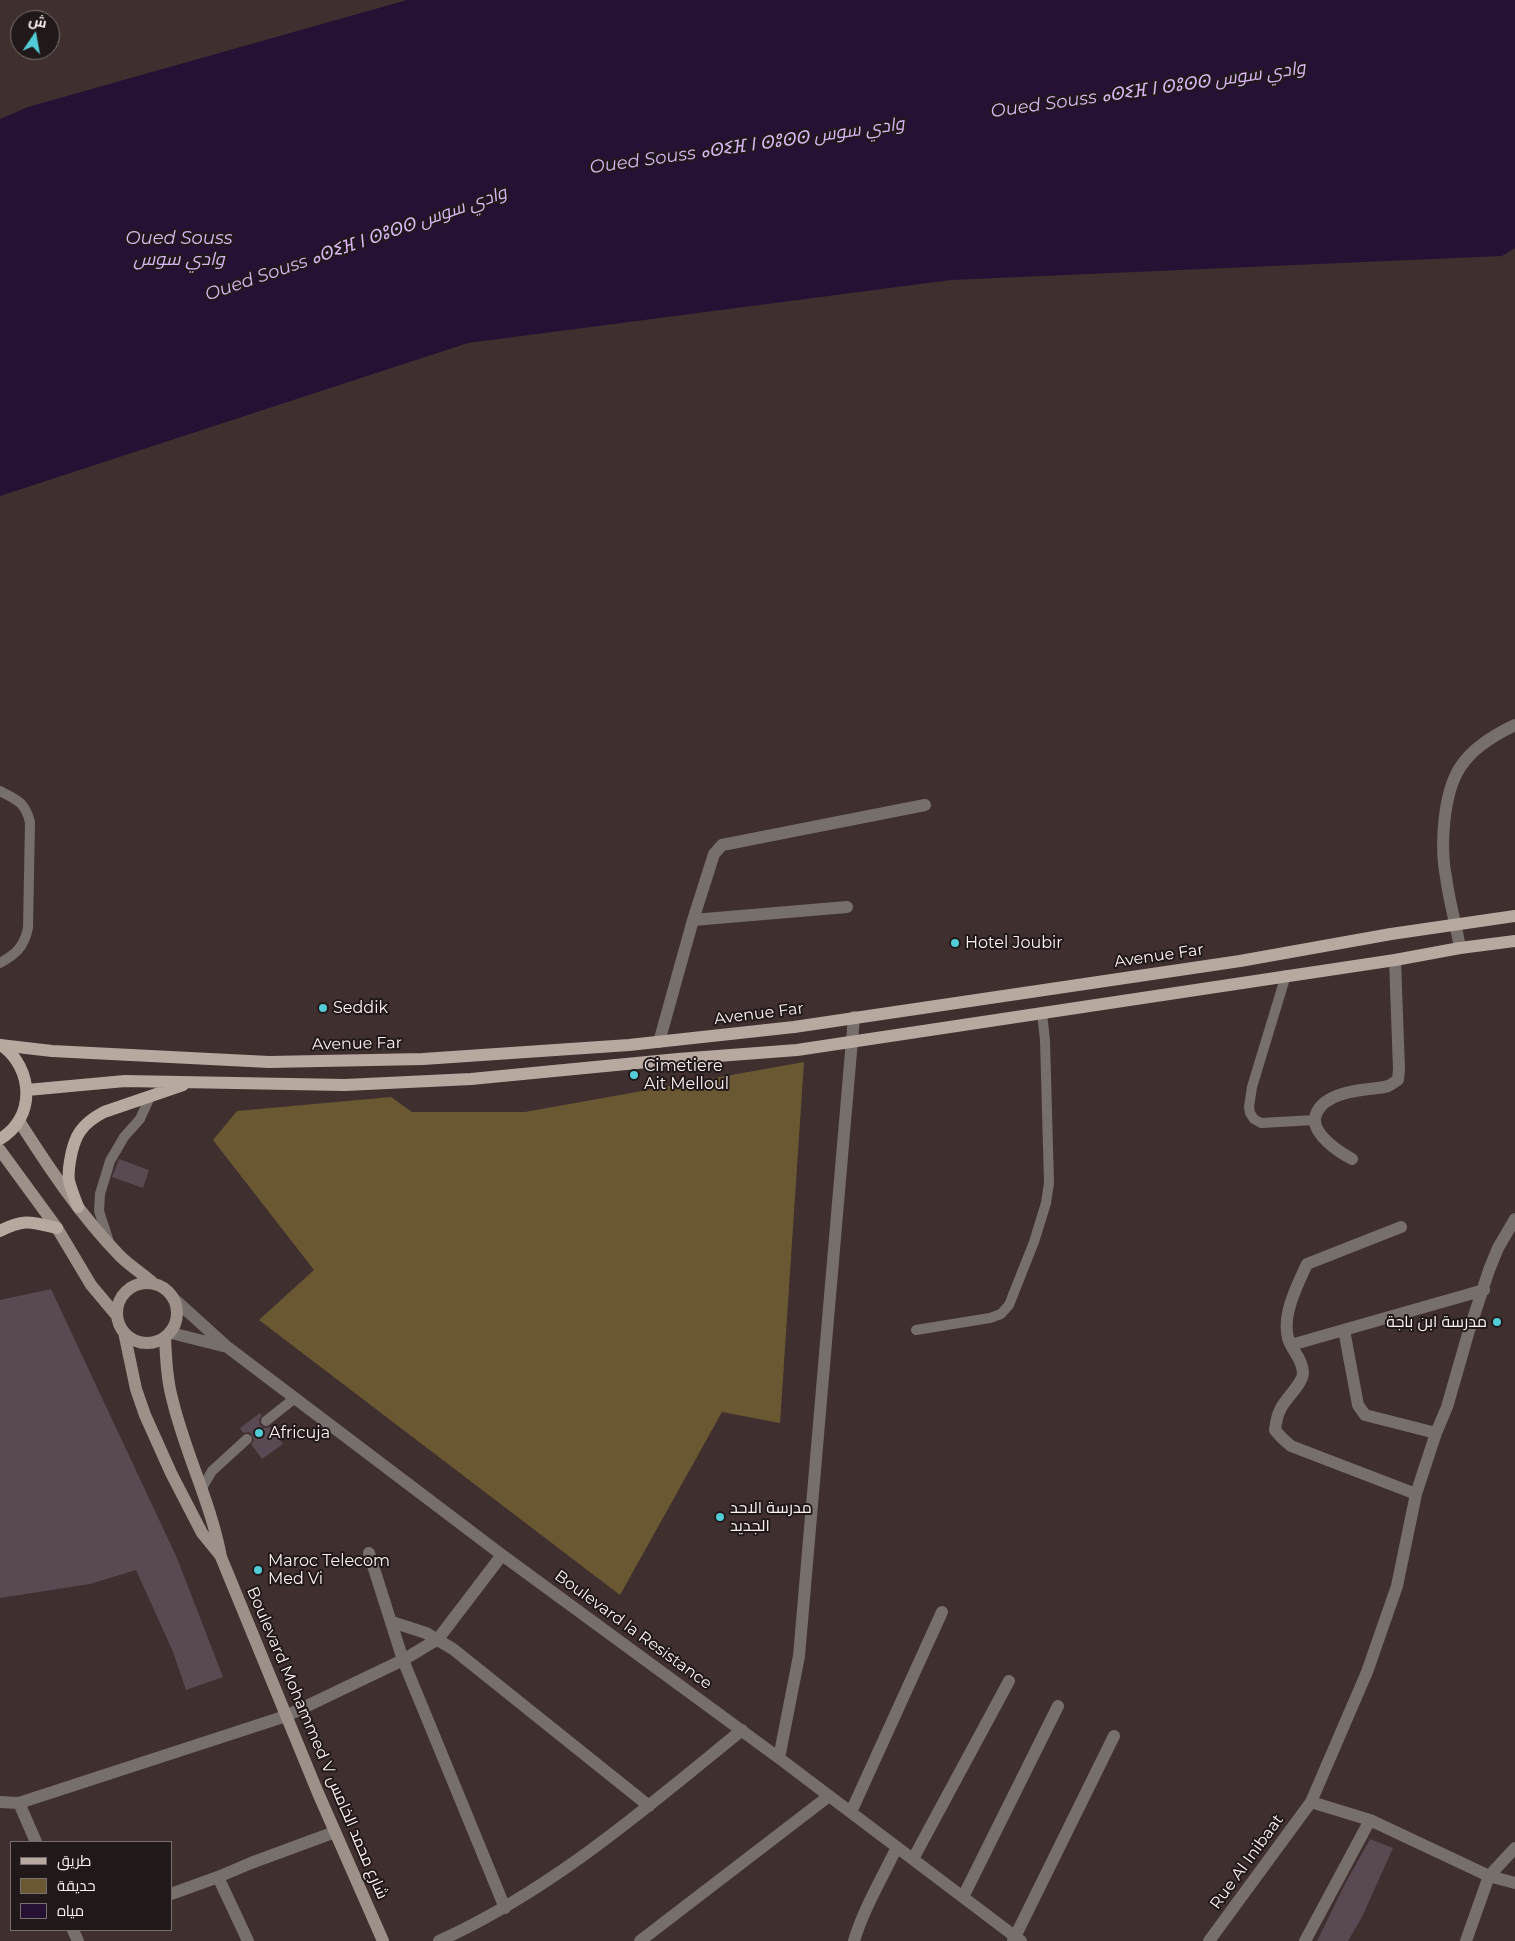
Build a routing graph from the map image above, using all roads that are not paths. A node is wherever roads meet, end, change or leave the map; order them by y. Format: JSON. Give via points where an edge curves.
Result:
{"nodes":[{"id":1,"x":1515,"y":725,"type":"edge"},
{"id":2,"x":0,"y":791,"type":"edge"},
{"id":3,"x":924,"y":805,"type":"dead end"},
{"id":4,"x":847,"y":907,"type":"dead end"},
{"id":5,"x":1515,"y":916,"type":"edge"},
{"id":6,"x":693,"y":920,"type":"junction"},
{"id":7,"x":1456,"y":925,"type":"junction"},
{"id":8,"x":1515,"y":941,"type":"edge"},
{"id":9,"x":1460,"y":948,"type":"junction"},
{"id":10,"x":1395,"y":960,"type":"junction"},
{"id":11,"x":0,"y":963,"type":"edge"},
{"id":12,"x":1286,"y":975,"type":"junction"},
{"id":13,"x":1042,"y":1012,"type":"junction"},
{"id":14,"x":854,"y":1016,"type":"junction"},
{"id":15,"x":659,"y":1042,"type":"junction"},
{"id":16,"x":852,"y":1042,"type":"junction"},
{"id":17,"x":0,"y":1044,"type":"edge"},
{"id":18,"x":188,"y":1083,"type":"junction"},
{"id":19,"x":27,"y":1090,"type":"junction"},
{"id":20,"x":150,"y":1097,"type":"junction"},
{"id":21,"x":1315,"y":1120,"type":"junction"},
{"id":22,"x":19,"y":1121,"type":"junction"},
{"id":23,"x":0,"y":1139,"type":"edge"},
{"id":24,"x":0,"y":1150,"type":"edge"},
{"id":25,"x":1352,"y":1159,"type":"dead end"},
{"id":26,"x":78,"y":1207,"type":"junction"},
{"id":27,"x":1515,"y":1219,"type":"edge"},
{"id":28,"x":1401,"y":1227,"type":"dead end"},
{"id":29,"x":57,"y":1228,"type":"junction"},
{"id":30,"x":0,"y":1231,"type":"edge"},
{"id":31,"x":109,"y":1242,"type":"junction"},
{"id":32,"x":153,"y":1283,"type":"junction"},
{"id":33,"x":1484,"y":1290,"type":"junction"},
{"id":34,"x":173,"y":1298,"type":"junction"},
{"id":35,"x":117,"y":1316,"type":"junction"},
{"id":36,"x":916,"y":1330,"type":"dead end"},
{"id":37,"x":1344,"y":1330,"type":"junction"},
{"id":38,"x":124,"y":1332,"type":"junction"},
{"id":39,"x":168,"y":1335,"type":"junction"},
{"id":40,"x":1291,"y":1345,"type":"junction"},
{"id":41,"x":226,"y":1346,"type":"junction"},
{"id":42,"x":295,"y":1398,"type":"junction"},
{"id":43,"x":266,"y":1422,"type":"dead end"},
{"id":44,"x":1436,"y":1434,"type":"junction"},
{"id":45,"x":248,"y":1439,"type":"dead end"},
{"id":46,"x":202,"y":1488,"type":"junction"},
{"id":47,"x":1416,"y":1494,"type":"junction"},
{"id":48,"x":369,"y":1553,"type":"dead end"},
{"id":49,"x":502,"y":1555,"type":"junction"},
{"id":50,"x":221,"y":1557,"type":"junction"},
{"id":51,"x":942,"y":1612,"type":"dead end"},
{"id":52,"x":392,"y":1622,"type":"junction"},
{"id":53,"x":438,"y":1639,"type":"junction"},
{"id":54,"x":403,"y":1660,"type":"junction"},
{"id":55,"x":1009,"y":1681,"type":"dead end"},
{"id":56,"x":1058,"y":1706,"type":"dead end"},
{"id":57,"x":286,"y":1716,"type":"junction"},
{"id":58,"x":742,"y":1730,"type":"junction"},
{"id":59,"x":1114,"y":1736,"type":"dead end"},
{"id":60,"x":779,"y":1758,"type":"junction"},
{"id":61,"x":830,"y":1796,"type":"junction"},
{"id":62,"x":0,"y":1802,"type":"edge"},
{"id":63,"x":1311,"y":1802,"type":"junction"},
{"id":64,"x":19,"y":1803,"type":"junction"},
{"id":65,"x":649,"y":1806,"type":"junction"},
{"id":66,"x":851,"y":1812,"type":"junction"},
{"id":67,"x":1370,"y":1820,"type":"junction"},
{"id":68,"x":335,"y":1832,"type":"junction"},
{"id":69,"x":36,"y":1841,"type":"edge"},
{"id":70,"x":897,"y":1847,"type":"junction"},
{"id":71,"x":1515,"y":1848,"type":"edge"},
{"id":72,"x":912,"y":1859,"type":"junction"},
{"id":73,"x":1489,"y":1876,"type":"junction"},
{"id":74,"x":218,"y":1877,"type":"junction"},
{"id":75,"x":1515,"y":1884,"type":"edge"},
{"id":76,"x":172,"y":1894,"type":"edge"},
{"id":77,"x":963,"y":1898,"type":"junction"},
{"id":78,"x":505,"y":1908,"type":"junction"},
{"id":79,"x":1017,"y":1940,"type":"edge"},
{"id":80,"x":248,"y":1941,"type":"edge"},
{"id":81,"x":383,"y":1941,"type":"edge"},
{"id":82,"x":439,"y":1941,"type":"edge"},
{"id":83,"x":640,"y":1941,"type":"edge"},
{"id":84,"x":854,"y":1941,"type":"edge"},
{"id":85,"x":1209,"y":1941,"type":"edge"},
{"id":86,"x":1305,"y":1941,"type":"edge"},
{"id":87,"x":1466,"y":1941,"type":"edge"}],
"edges":[{"from":1,"to":7,"type":"street","via":[[1484,743],[1461,766],[1454,780],[1443,826],[1445,875]]},
{"from":2,"to":11,"type":"lane","via":[[20,801],[30,822],[27,934],[16,954]]},
{"from":3,"to":6,"type":"street","via":[[722,845],[714,854]]},
{"from":4,"to":6,"type":"street"},
{"from":5,"to":7,"type":"main road","name":"Avenue Far"},
{"from":6,"to":15,"type":"street"},
{"from":7,"to":9,"type":"street"},
{"from":7,"to":14,"type":"main road","name":"Avenue Far"},
{"from":8,"to":9,"type":"main road"},
{"from":9,"to":10,"type":"main road"},
{"from":10,"to":12,"type":"main road"},
{"from":10,"to":21,"type":"street","via":[[1398,1080],[1387,1086],[1328,1099],[1317,1111]]},
{"from":12,"to":13,"type":"main road"},
{"from":12,"to":21,"type":"lane","via":[[1248,1107],[1254,1119],[1261,1123]]},
{"from":13,"to":16,"type":"main road"},
{"from":13,"to":36,"type":"lane","via":[[1049,1183],[1046,1203],[1020,1279],[1009,1305],[1001,1314]]},
{"from":14,"to":15,"type":"main road","name":"Avenue Far","via":[[794,1027]]},
{"from":14,"to":16,"type":"street"},
{"from":15,"to":17,"type":"main road","name":"Avenue Far","via":[[423,1059],[279,1062],[52,1051]]},
{"from":16,"to":18,"type":"main road","via":[[797,1050],[471,1079],[345,1085]]},
{"from":16,"to":60,"type":"street","via":[[799,1656]]},
{"from":17,"to":19,"type":"main road","via":[[20,1064]]},
{"from":18,"to":19,"type":"main road","via":[[125,1081]]},
{"from":18,"to":20,"type":"main road"},
{"from":19,"to":22,"type":"main road"},
{"from":20,"to":26,"type":"main road","via":[[92,1118],[75,1138],[69,1180]]},
{"from":20,"to":31,"type":"lane","via":[[140,1119],[124,1137],[110,1161],[100,1194],[100,1211]]},
{"from":21,"to":25,"type":"street","via":[[1318,1130],[1332,1147]]},
{"from":22,"to":23,"type":"main road"},
{"from":22,"to":26,"type":"main road"},
{"from":24,"to":29,"type":"main road"},
{"from":26,"to":31,"type":"main road"},
{"from":27,"to":33,"type":"street","name":"Rue Al Inibaat","via":[[1498,1248]]},
{"from":28,"to":40,"type":"street","via":[[1306,1264],[1289,1310]]},
{"from":29,"to":30,"type":"main road","via":[[29,1222],[14,1223]]},
{"from":29,"to":35,"type":"main road","via":[[91,1284]]},
{"from":31,"to":32,"type":"main road","via":[[121,1257]]},
{"from":32,"to":34,"type":"main road","via":[[168,1291]]},
{"from":32,"to":35,"type":"main road","via":[[127,1290],[121,1298]]},
{"from":33,"to":37,"type":"street"},
{"from":33,"to":44,"type":"street","name":"Rue Al Inibaat"},
{"from":34,"to":39,"type":"main road","via":[[177,1317]]},
{"from":34,"to":41,"type":"street","name":"Boulevard la Resistance"},
{"from":35,"to":38,"type":"main road"},
{"from":37,"to":40,"type":"street"},
{"from":37,"to":44,"type":"street","via":[[1358,1405],[1365,1415]]},
{"from":38,"to":39,"type":"main road","via":[[141,1342],[151,1342]]},
{"from":38,"to":50,"type":"main road","name":"Boulevard Mohammed V شارع محمد الخامس","via":[[145,1415],[202,1533]]},
{"from":39,"to":41,"type":"street","name":"Boulevard la Resistance"},
{"from":39,"to":46,"type":"main road","name":"Boulevard Mohammed V شارع محمد الخامس","via":[[168,1378],[173,1403]]},
{"from":40,"to":47,"type":"street","via":[[1301,1362],[1303,1374],[1282,1406],[1275,1430],[1291,1446]]},
{"from":41,"to":42,"type":"street","name":"Boulevard la Resistance"},
{"from":42,"to":43,"type":"lane"},
{"from":42,"to":49,"type":"street","name":"Boulevard la Resistance"},
{"from":44,"to":47,"type":"street","name":"Rue Al Inibaat"},
{"from":45,"to":46,"type":"lane","via":[[212,1471]]},
{"from":46,"to":50,"type":"main road","name":"Boulevard Mohammed V شارع محمد الخامس","via":[[216,1529]]},
{"from":47,"to":63,"type":"street","name":"Rue Al Inibaat","via":[[1397,1586],[1367,1672]]},
{"from":48,"to":52,"type":"street"},
{"from":49,"to":53,"type":"street"},
{"from":49,"to":58,"type":"street","name":"Boulevard la Resistance"},
{"from":50,"to":57,"type":"main road","name":"Boulevard Mohammed V شارع محمد الخامس"},
{"from":51,"to":66,"type":"street"},
{"from":52,"to":53,"type":"street"},
{"from":52,"to":54,"type":"street"},
{"from":53,"to":54,"type":"street"},
{"from":53,"to":65,"type":"street"},
{"from":54,"to":57,"type":"street"},
{"from":54,"to":78,"type":"street"},
{"from":55,"to":72,"type":"street"},
{"from":56,"to":77,"type":"street"},
{"from":57,"to":64,"type":"street"},
{"from":57,"to":68,"type":"main road","name":"Boulevard Mohammed V شارع محمد الخامس"},
{"from":58,"to":60,"type":"street","name":"Boulevard la Resistance"},
{"from":58,"to":65,"type":"street"},
{"from":59,"to":79,"type":"street"},
{"from":60,"to":61,"type":"street","name":"Boulevard la Resistance"},
{"from":61,"to":66,"type":"street","name":"Boulevard la Resistance"},
{"from":61,"to":83,"type":"street"},
{"from":62,"to":64,"type":"street"},
{"from":63,"to":67,"type":"street"},
{"from":63,"to":85,"type":"street","name":"Rue Al Inibaat"},
{"from":64,"to":69,"type":"street"},
{"from":65,"to":78,"type":"street","via":[[554,1877]]},
{"from":66,"to":70,"type":"street","name":"Boulevard la Resistance"},
{"from":67,"to":73,"type":"street"},
{"from":67,"to":86,"type":"street"},
{"from":68,"to":74,"type":"street"},
{"from":68,"to":81,"type":"main road","name":"Boulevard Mohammed V شارع محمد الخامس"},
{"from":70,"to":72,"type":"street","name":"Boulevard la Resistance"},
{"from":70,"to":84,"type":"street","via":[[870,1899]]},
{"from":71,"to":73,"type":"street"},
{"from":72,"to":77,"type":"street","name":"Boulevard la Resistance"},
{"from":73,"to":75,"type":"street"},
{"from":73,"to":87,"type":"street"},
{"from":74,"to":76,"type":"street"},
{"from":74,"to":80,"type":"street"},
{"from":77,"to":79,"type":"street","name":"Boulevard la Resistance"},
{"from":78,"to":82,"type":"street"}]}
